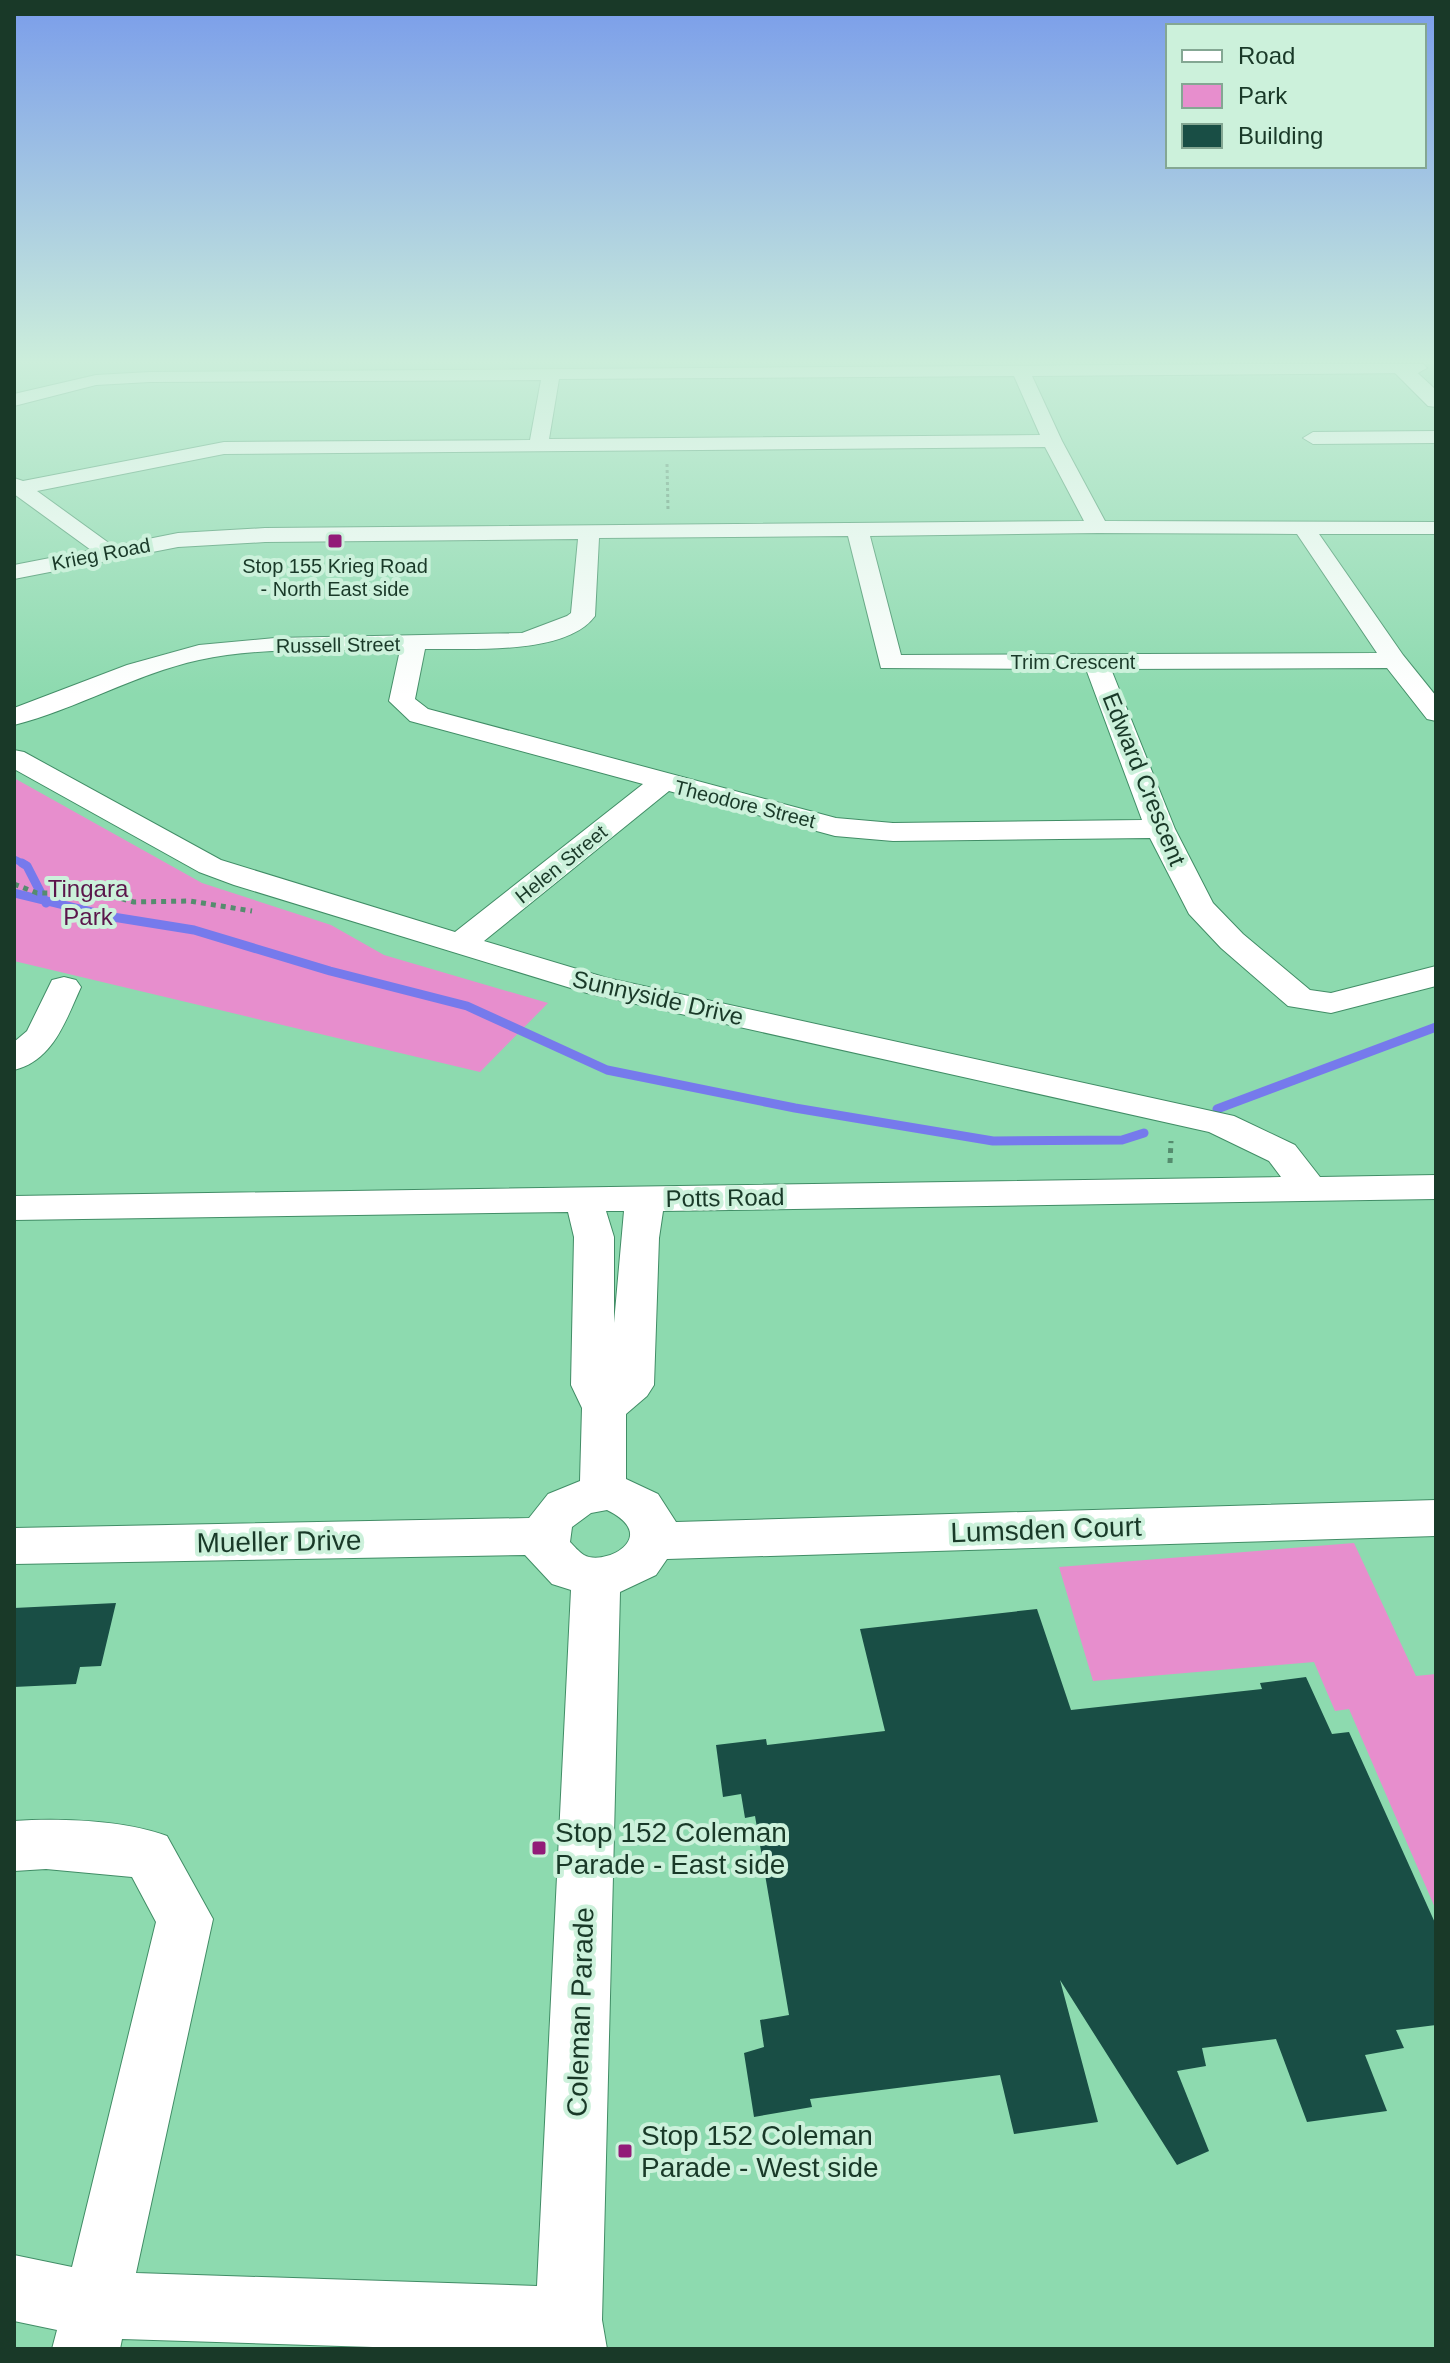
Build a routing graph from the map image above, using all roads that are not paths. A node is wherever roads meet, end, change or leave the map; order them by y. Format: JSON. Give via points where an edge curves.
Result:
{"nodes":[{"id":1,"x":81,"y":474,"type":"edge"},
{"id":2,"x":1070,"y":474,"type":"edge"},
{"id":3,"x":17,"y":486,"type":"edge"},
{"id":4,"x":1098,"y":527,"type":"junction"},
{"id":5,"x":1304,"y":528,"type":"junction"},
{"id":6,"x":1436,"y":528,"type":"edge"},
{"id":7,"x":857,"y":529,"type":"junction"},
{"id":8,"x":589,"y":531,"type":"junction"},
{"id":9,"x":106,"y":551,"type":"junction"},
{"id":10,"x":14,"y":572,"type":"edge"},
{"id":11,"x":414,"y":644,"type":"junction"},
{"id":12,"x":1394,"y":660,"type":"junction"},
{"id":13,"x":1096,"y":662,"type":"junction"},
{"id":14,"x":1436,"y":713,"type":"edge"},
{"id":15,"x":14,"y":717,"type":"edge"},
{"id":16,"x":14,"y":758,"type":"edge"},
{"id":17,"x":662,"y":783,"type":"junction"},
{"id":18,"x":1160,"y":829,"type":"junction"},
{"id":19,"x":459,"y":945,"type":"junction"},
{"id":20,"x":1436,"y":976,"type":"edge"},
{"id":21,"x":64,"y":987,"type":"dead end"},
{"id":22,"x":14,"y":1060,"type":"edge"},
{"id":23,"x":1436,"y":1187,"type":"edge"},
{"id":24,"x":1310,"y":1190,"type":"junction"},
{"id":25,"x":645,"y":1199,"type":"junction"},
{"id":26,"x":584,"y":1200,"type":"junction"},
{"id":27,"x":14,"y":1208,"type":"edge"},
{"id":28,"x":604,"y":1408,"type":"junction"},
{"id":29,"x":603,"y":1493,"type":"junction"},
{"id":30,"x":1436,"y":1518,"type":"edge"},
{"id":31,"x":545,"y":1536,"type":"junction"},
{"id":32,"x":655,"y":1541,"type":"junction"},
{"id":33,"x":14,"y":1546,"type":"edge"},
{"id":34,"x":596,"y":1578,"type":"junction"},
{"id":35,"x":14,"y":1846,"type":"edge"},
{"id":36,"x":14,"y":2288,"type":"edge"},
{"id":37,"x":91,"y":2327,"type":"edge"},
{"id":38,"x":571,"y":2335,"type":"edge"}],
"edges":[{"from":1,"to":3,"type":"street"},
{"from":2,"to":4,"type":"street"},
{"from":3,"to":9,"type":"street"},
{"from":4,"to":5,"type":"street","name":"Krieg Road"},
{"from":4,"to":7,"type":"street","name":"Krieg Road"},
{"from":5,"to":6,"type":"street","name":"Krieg Road"},
{"from":5,"to":12,"type":"street"},
{"from":7,"to":8,"type":"street","name":"Krieg Road"},
{"from":7,"to":13,"type":"street","name":"Trim Crescent","via":[[890,663]]},
{"from":8,"to":9,"type":"street","name":"Krieg Road","via":[[265,535]]},
{"from":8,"to":11,"type":"street","name":"Russell Street","via":[[583,616],[574,622],[522,640]]},
{"from":9,"to":10,"type":"street","name":"Krieg Road"},
{"from":11,"to":15,"type":"street","name":"Russell Street","via":[[275,645],[199,652]]},
{"from":11,"to":17,"type":"street","name":"Theodore Street","via":[[402,701],[419,715]]},
{"from":12,"to":13,"type":"street","name":"Trim Crescent"},
{"from":12,"to":14,"type":"street"},
{"from":13,"to":18,"type":"street","name":"Edward Crescent"},
{"from":16,"to":19,"type":"street","name":"Sunnyside Drive","via":[[210,866]]},
{"from":17,"to":18,"type":"street","name":"Theodore Street","via":[[854,830]]},
{"from":17,"to":19,"type":"street","name":"Helen Street"},
{"from":18,"to":20,"type":"street","name":"Edward Crescent","via":[[1200,907],[1300,999],[1331,1003]]},
{"from":19,"to":24,"type":"street","name":"Sunnyside Drive","via":[[599,986],[1221,1124],[1282,1153]]},
{"from":21,"to":22,"type":"street","via":[[42,1036]]},
{"from":23,"to":24,"type":"street","name":"Potts Road"},
{"from":24,"to":25,"type":"street","name":"Potts Road"},
{"from":25,"to":26,"type":"street","name":"Potts Road"},
{"from":25,"to":28,"type":"street","via":[[632,1385]]},
{"from":26,"to":27,"type":"street","name":"Potts Road"},
{"from":26,"to":28,"type":"street","via":[[594,1237],[593,1385]]},
{"from":28,"to":29,"type":"street"},
{"from":29,"to":31,"type":"street","via":[[571,1500],[554,1514]]},
{"from":29,"to":32,"type":"street","via":[[630,1498],[646,1509],[655,1523]]},
{"from":30,"to":32,"type":"street","name":"Lumsden Court"},
{"from":31,"to":33,"type":"street","name":"Mueller Drive"},
{"from":31,"to":34,"type":"street","via":[[553,1559],[569,1572]]},
{"from":32,"to":34,"type":"street","via":[[631,1569]]},
{"from":34,"to":38,"type":"street","name":"Coleman Parade"},
{"from":35,"to":37,"type":"street","via":[[148,1854],[185,1919]]},
{"from":36,"to":37,"type":"street"},
{"from":37,"to":38,"type":"street"}]}
